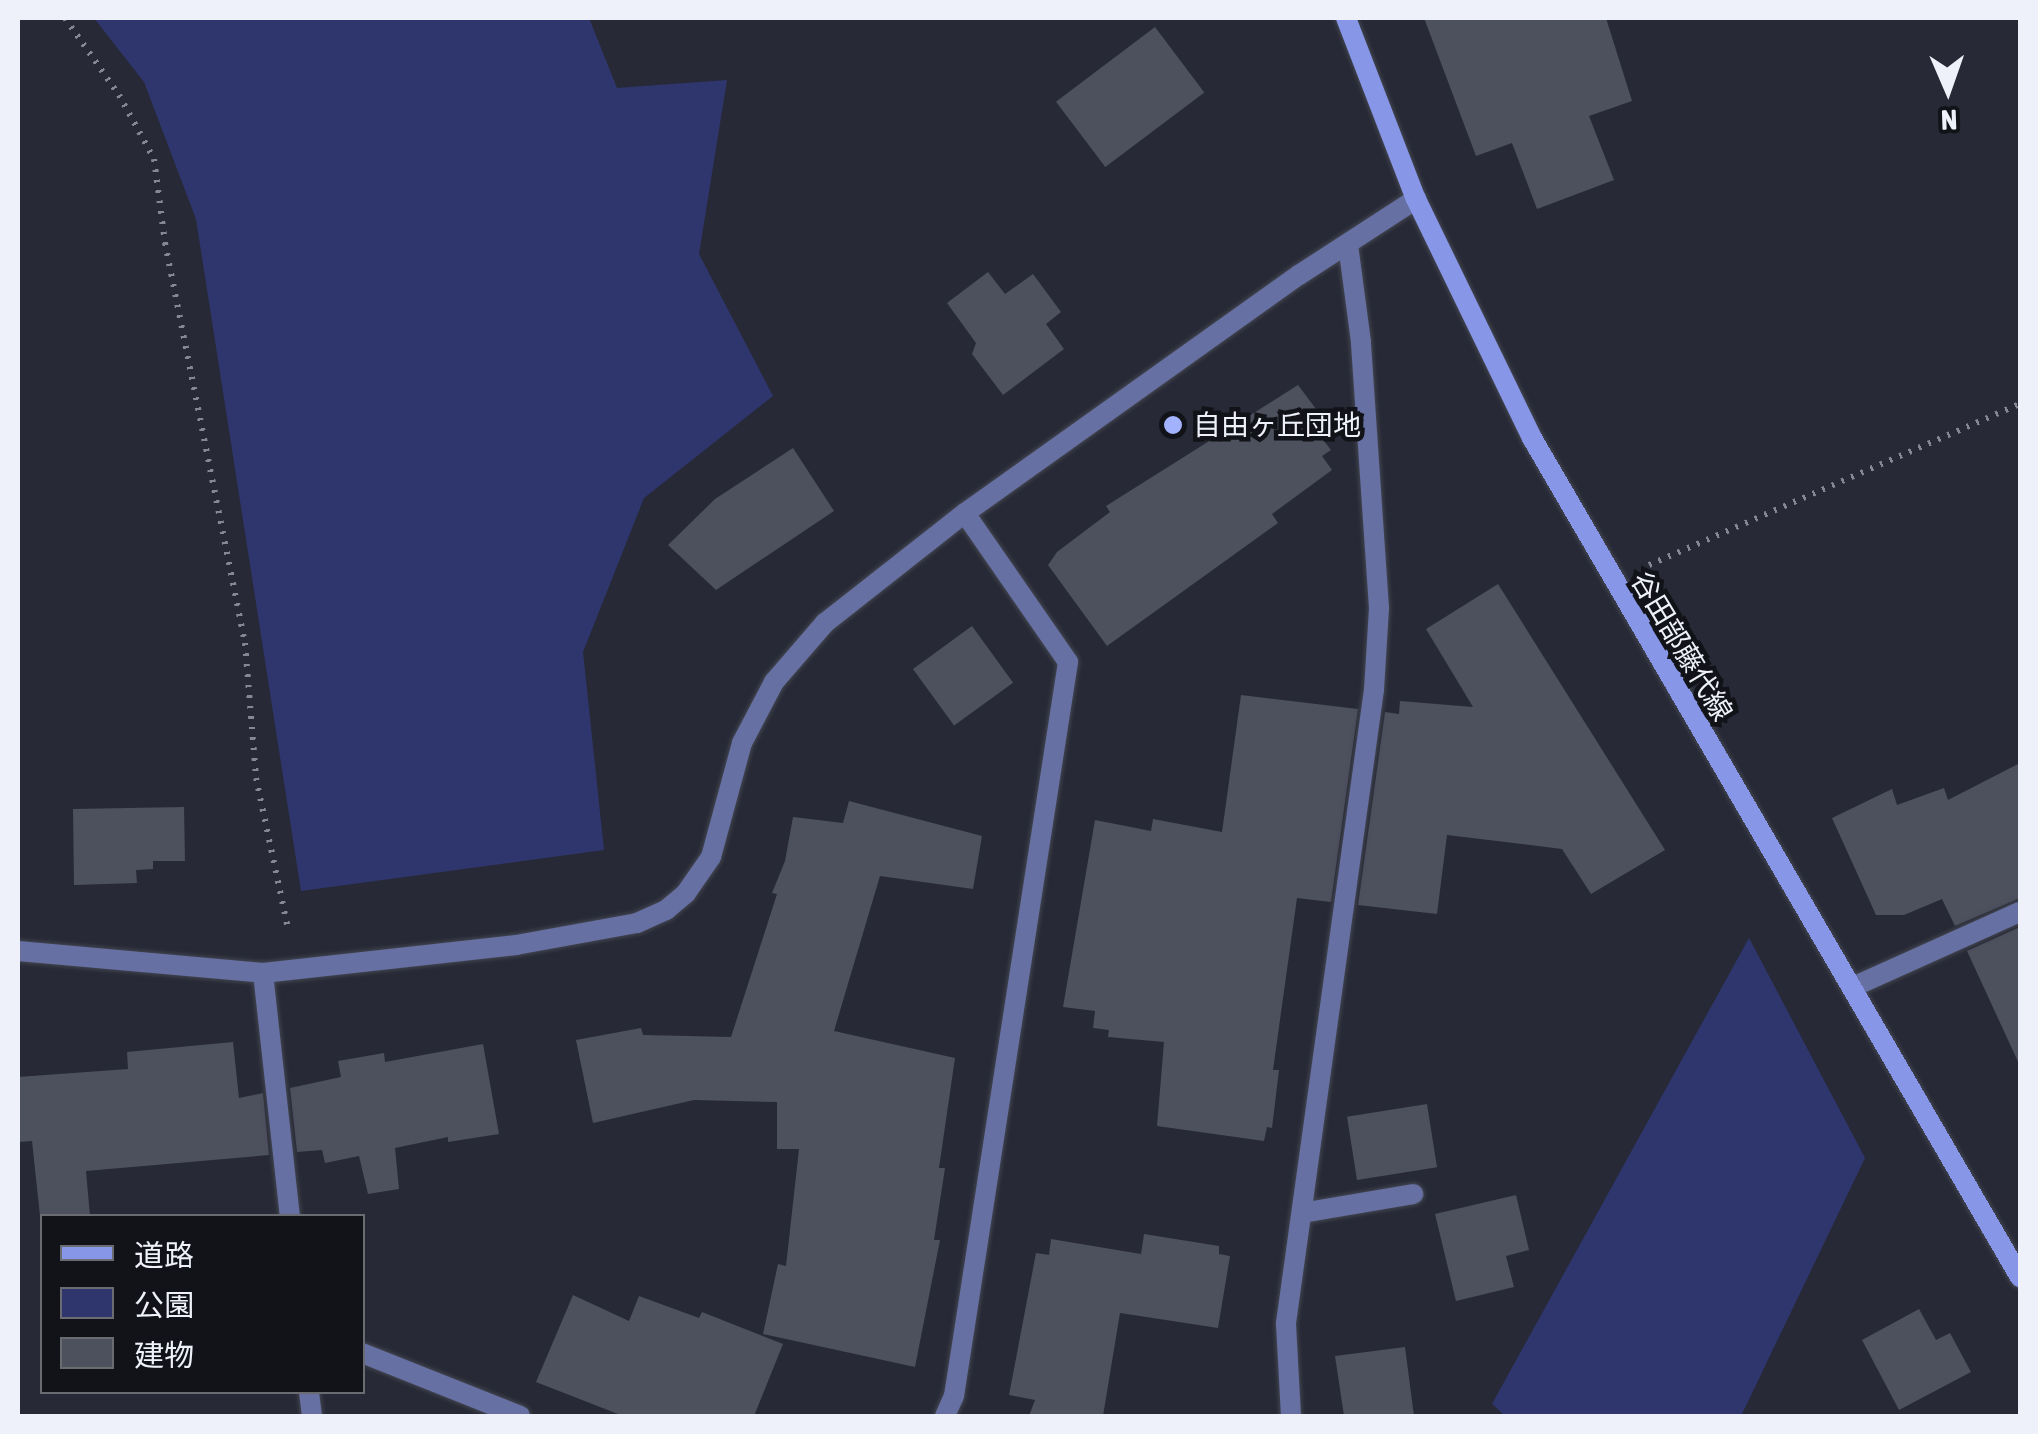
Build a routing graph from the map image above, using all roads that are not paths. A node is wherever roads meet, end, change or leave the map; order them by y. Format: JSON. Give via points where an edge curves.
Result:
{"nodes":[{"id":1,"x":1346,"y":18,"type":"edge"},
{"id":2,"x":1416,"y":200,"type":"junction"},
{"id":3,"x":1348,"y":244,"type":"junction"},
{"id":4,"x":965,"y":513,"type":"junction"},
{"id":5,"x":2020,"y":912,"type":"edge"},
{"id":6,"x":18,"y":951,"type":"edge"},
{"id":7,"x":263,"y":973,"type":"junction"},
{"id":8,"x":1855,"y":986,"type":"junction"},
{"id":9,"x":1413,"y":1194,"type":"dead end"},
{"id":10,"x":1302,"y":1213,"type":"junction"},
{"id":11,"x":290,"y":1214,"type":"edge"},
{"id":12,"x":2020,"y":1277,"type":"edge"},
{"id":13,"x":365,"y":1354,"type":"edge"},
{"id":14,"x":520,"y":1416,"type":"edge"},
{"id":15,"x":945,"y":1416,"type":"edge"},
{"id":16,"x":1291,"y":1416,"type":"edge"}],
"edges":[{"from":1,"to":2,"type":"main road","name":"谷田部藤代線"},
{"from":2,"to":3,"type":"street"},
{"from":2,"to":8,"type":"main road","name":"谷田部藤代線","via":[[1532,438],[1612,582]]},
{"from":3,"to":4,"type":"street"},
{"from":3,"to":10,"type":"street","via":[[1379,608],[1374,690]]},
{"from":4,"to":7,"type":"street","via":[[825,623],[774,682],[742,742],[710,858],[666,910],[637,923],[516,945]]},
{"from":4,"to":15,"type":"street","via":[[1068,662],[954,1396]]},
{"from":5,"to":8,"type":"street"},
{"from":6,"to":7,"type":"street"},
{"from":7,"to":11,"type":"street"},
{"from":8,"to":12,"type":"main road","name":"谷田部藤代線"},
{"from":9,"to":10,"type":"street"},
{"from":10,"to":16,"type":"street","via":[[1286,1324]]},
{"from":13,"to":14,"type":"street"}]}
